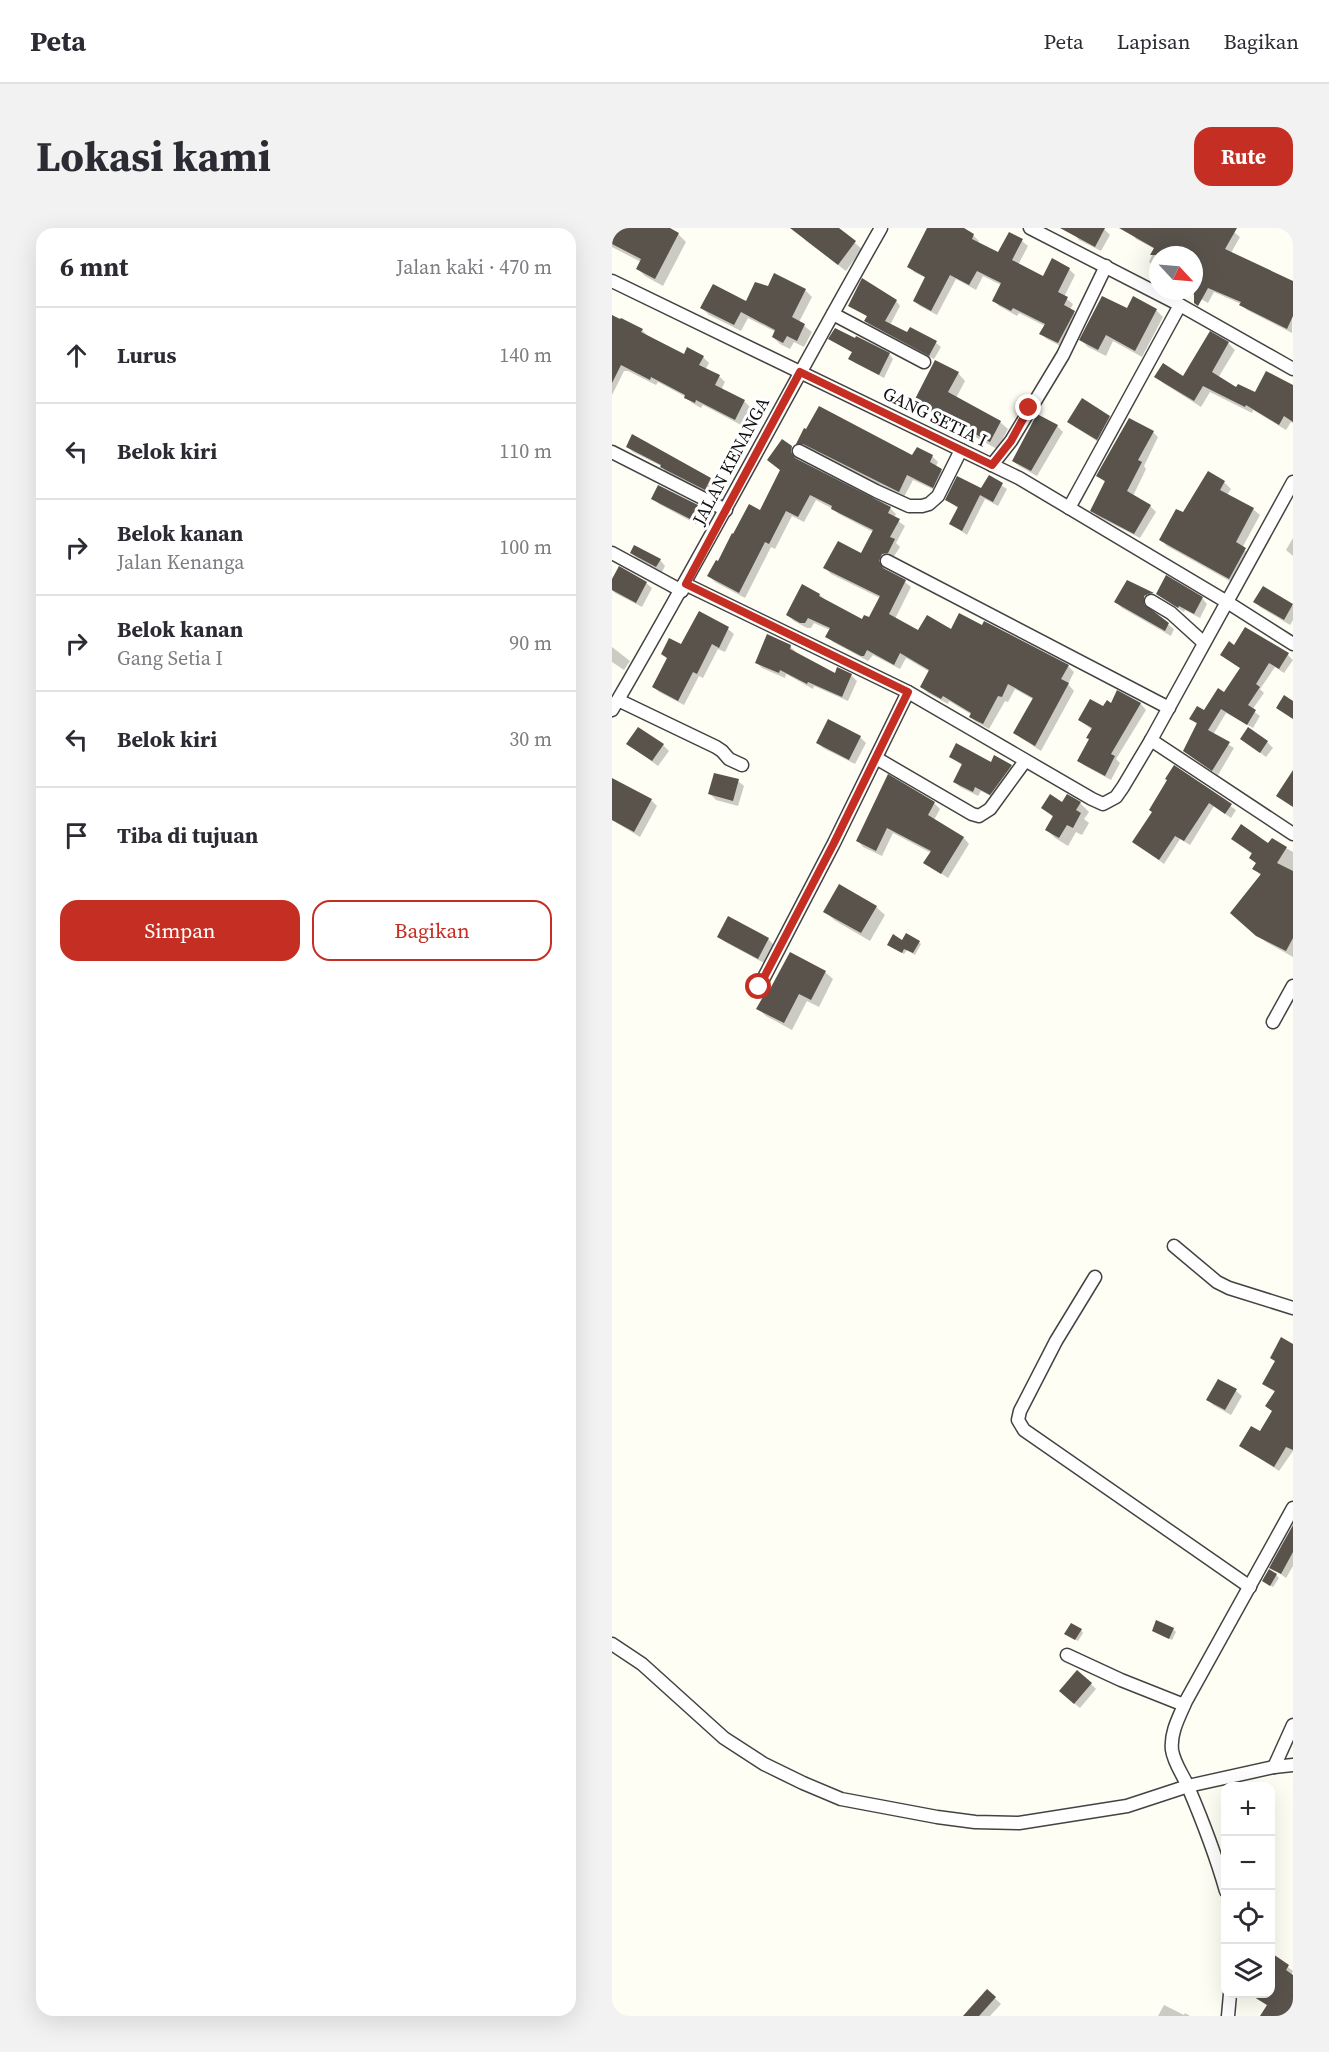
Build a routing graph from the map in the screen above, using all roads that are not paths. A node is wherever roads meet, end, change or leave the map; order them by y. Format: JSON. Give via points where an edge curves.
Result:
{"nodes":[{"id":1,"x":881,"y":228,"type":"edge"},
{"id":2,"x":1030,"y":228,"type":"edge"},
{"id":3,"x":1106,"y":266,"type":"junction"},
{"id":4,"x":612,"y":281,"type":"edge"},
{"id":5,"x":1180,"y":305,"type":"junction"},
{"id":6,"x":832,"y":314,"type":"junction"},
{"id":7,"x":924,"y":362,"type":"dead end"},
{"id":8,"x":1293,"y":369,"type":"edge"},
{"id":9,"x":800,"y":372,"type":"junction"},
{"id":10,"x":961,"y":450,"type":"junction"},
{"id":11,"x":799,"y":451,"type":"dead end"},
{"id":12,"x":612,"y":452,"type":"edge"},
{"id":13,"x":992,"y":465,"type":"junction"},
{"id":14,"x":1293,"y":482,"type":"edge"},
{"id":15,"x":1069,"y":508,"type":"junction"},
{"id":16,"x":726,"y":510,"type":"junction"},
{"id":17,"x":612,"y":553,"type":"edge"},
{"id":18,"x":887,"y":561,"type":"dead end"},
{"id":19,"x":684,"y":588,"type":"junction"},
{"id":20,"x":1151,"y":601,"type":"dead end"},
{"id":21,"x":1227,"y":602,"type":"junction"},
{"id":22,"x":1204,"y":643,"type":"junction"},
{"id":23,"x":1293,"y":644,"type":"edge"},
{"id":24,"x":908,"y":692,"type":"junction"},
{"id":25,"x":615,"y":705,"type":"edge"},
{"id":26,"x":1169,"y":708,"type":"junction"},
{"id":27,"x":1151,"y":740,"type":"junction"},
{"id":28,"x":876,"y":758,"type":"junction"},
{"id":29,"x":1025,"y":761,"type":"junction"},
{"id":30,"x":742,"y":765,"type":"dead end"},
{"id":31,"x":1293,"y":834,"type":"edge"},
{"id":32,"x":1293,"y":986,"type":"edge"},
{"id":33,"x":759,"y":987,"type":"dead end"},
{"id":34,"x":1273,"y":1022,"type":"dead end"},
{"id":35,"x":1174,"y":1246,"type":"dead end"},
{"id":36,"x":1095,"y":1277,"type":"dead end"},
{"id":37,"x":1293,"y":1308,"type":"edge"},
{"id":38,"x":1293,"y":1508,"type":"edge"},
{"id":39,"x":1250,"y":1587,"type":"junction"},
{"id":40,"x":612,"y":1644,"type":"edge"},
{"id":41,"x":1067,"y":1655,"type":"dead end"},
{"id":42,"x":1184,"y":1705,"type":"junction"},
{"id":43,"x":1293,"y":1725,"type":"edge"},
{"id":44,"x":1293,"y":1765,"type":"edge"},
{"id":45,"x":1274,"y":1767,"type":"junction"},
{"id":46,"x":1188,"y":1786,"type":"junction"},
{"id":47,"x":1226,"y":1890,"type":"edge"},
{"id":48,"x":1230,"y":1998,"type":"edge"},
{"id":49,"x":1228,"y":2016,"type":"edge"}],
"edges":[{"from":1,"to":6,"type":"street","name":"JALAN KENANGA"},
{"from":2,"to":3,"type":"street"},
{"from":3,"to":5,"type":"street"},
{"from":3,"to":13,"type":"street","via":[[1063,355]]},
{"from":4,"to":9,"type":"street","name":"GANG SETIA I"},
{"from":5,"to":8,"type":"street"},
{"from":5,"to":15,"type":"street"},
{"from":6,"to":7,"type":"street"},
{"from":6,"to":9,"type":"street","name":"JALAN KENANGA"},
{"from":9,"to":10,"type":"street","name":"GANG SETIA I"},
{"from":9,"to":16,"type":"street","name":"JALAN KENANGA"},
{"from":10,"to":11,"type":"street","via":[[938,496],[922,506],[909,506]]},
{"from":10,"to":13,"type":"street","name":"GANG SETIA I"},
{"from":12,"to":16,"type":"street"},
{"from":13,"to":15,"type":"street","name":"GANG SETIA I"},
{"from":14,"to":21,"type":"street"},
{"from":15,"to":21,"type":"street","name":"GANG SETIA I"},
{"from":16,"to":19,"type":"street","name":"JALAN KENANGA"},
{"from":17,"to":19,"type":"street"},
{"from":18,"to":26,"type":"street"},
{"from":19,"to":24,"type":"street"},
{"from":19,"to":25,"type":"street","name":"JALAN KENANGA"},
{"from":20,"to":22,"type":"street","via":[[1171,613]]},
{"from":21,"to":22,"type":"street"},
{"from":21,"to":23,"type":"street","name":"GANG SETIA I"},
{"from":22,"to":26,"type":"street"},
{"from":24,"to":28,"type":"street"},
{"from":24,"to":29,"type":"street"},
{"from":25,"to":30,"type":"street","via":[[716,747]]},
{"from":26,"to":27,"type":"street"},
{"from":27,"to":29,"type":"street","via":[[1116,797],[1103,804]]},
{"from":27,"to":31,"type":"street"},
{"from":28,"to":29,"type":"street","via":[[979,816],[990,810]]},
{"from":28,"to":33,"type":"street"},
{"from":32,"to":34,"type":"street"},
{"from":35,"to":37,"type":"street","via":[[1217,1282]]},
{"from":36,"to":39,"type":"street","via":[[1056,1341],[1020,1411],[1019,1424]]},
{"from":38,"to":39,"type":"street"},
{"from":39,"to":42,"type":"street"},
{"from":40,"to":46,"type":"street","via":[[642,1664],[724,1738],[764,1764],[841,1798],[937,1817],[1019,1823],[1127,1806]]},
{"from":41,"to":42,"type":"street"},
{"from":42,"to":46,"type":"street","via":[[1174,1728],[1172,1752]]},
{"from":43,"to":45,"type":"street"},
{"from":44,"to":45,"type":"street"},
{"from":45,"to":46,"type":"street"},
{"from":46,"to":47,"type":"street"},
{"from":48,"to":49,"type":"street"}]}
